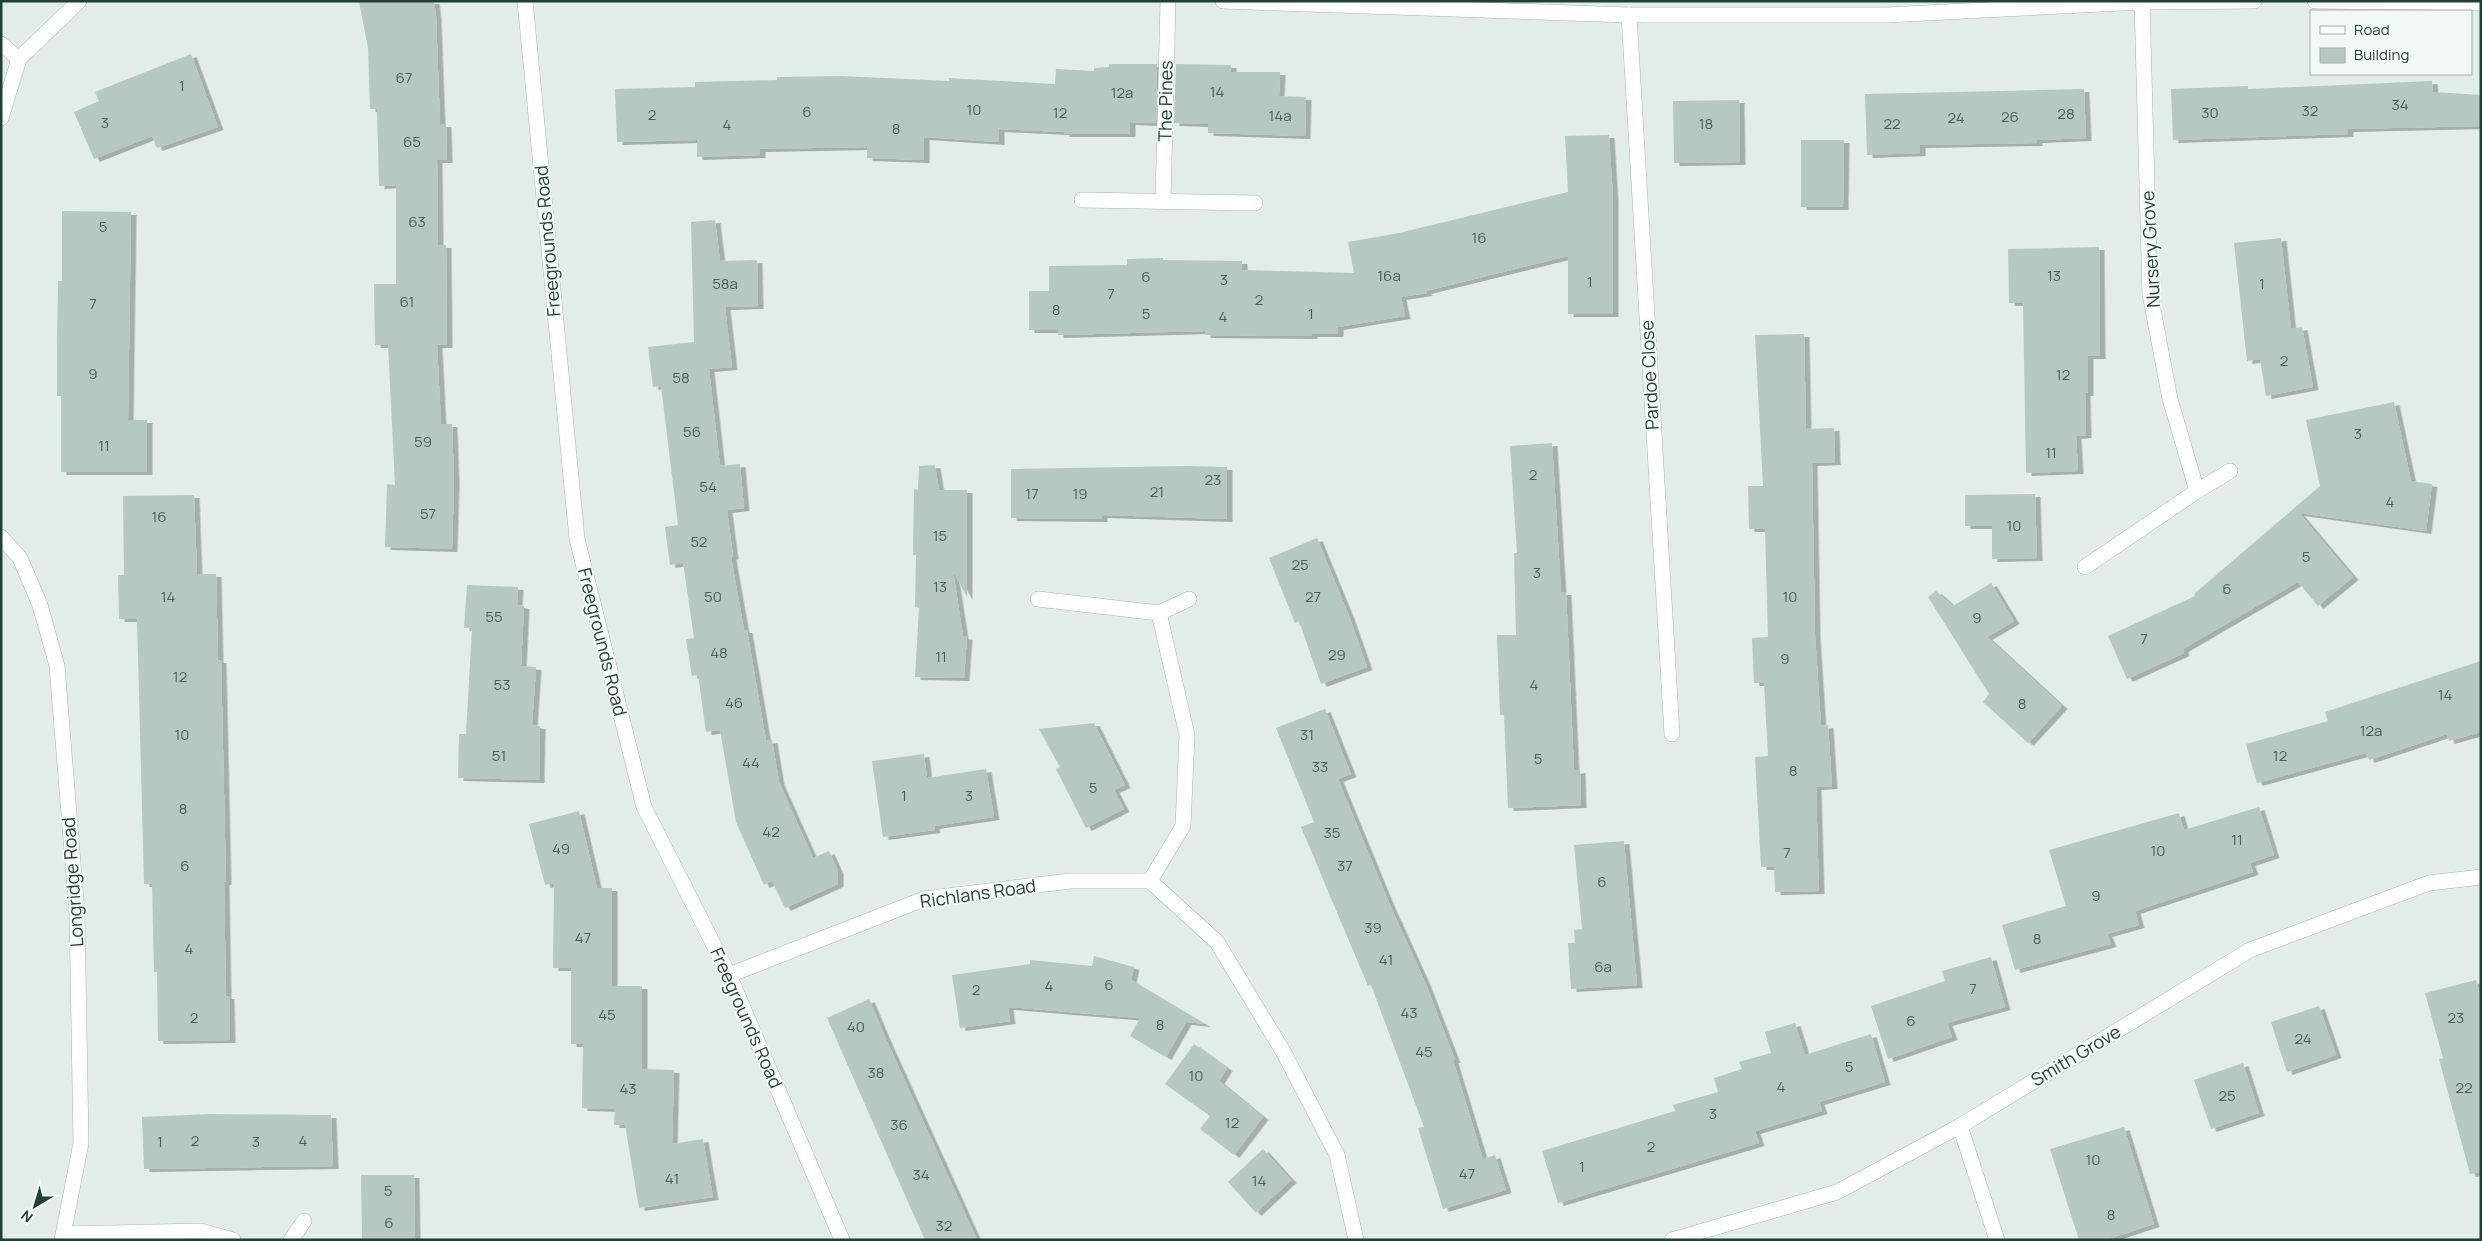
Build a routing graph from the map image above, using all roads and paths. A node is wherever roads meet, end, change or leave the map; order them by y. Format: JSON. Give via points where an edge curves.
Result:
{"nodes":[{"id":1,"x":79,"y":1,"type":"edge"},
{"id":2,"x":525,"y":1,"type":"edge"},
{"id":3,"x":1168,"y":1,"type":"edge"},
{"id":4,"x":1223,"y":1,"type":"edge"},
{"id":5,"x":2254,"y":1,"type":"edge"},
{"id":6,"x":2315,"y":1,"type":"edge"},
{"id":7,"x":1302,"y":2,"type":"edge"},
{"id":8,"x":2142,"y":2,"type":"edge"},
{"id":9,"x":2481,"y":3,"type":"edge"},
{"id":10,"x":1886,"y":8,"type":"edge"},
{"id":11,"x":1629,"y":15,"type":"junction"},
{"id":12,"x":1,"y":44,"type":"edge"},
{"id":13,"x":19,"y":59,"type":"junction"},
{"id":14,"x":1,"y":118,"type":"edge"},
{"id":15,"x":1082,"y":200,"type":"dead end"},
{"id":16,"x":1163,"y":201,"type":"junction"},
{"id":17,"x":1255,"y":203,"type":"dead end"},
{"id":18,"x":2230,"y":471,"type":"dead end"},
{"id":19,"x":2197,"y":490,"type":"junction"},
{"id":20,"x":1,"y":537,"type":"edge"},
{"id":21,"x":2085,"y":567,"type":"dead end"},
{"id":22,"x":1038,"y":599,"type":"dead end"},
{"id":23,"x":1189,"y":599,"type":"dead end"},
{"id":24,"x":1159,"y":613,"type":"junction"},
{"id":25,"x":1672,"y":734,"type":"dead end"},
{"id":26,"x":2481,"y":877,"type":"edge"},
{"id":27,"x":1150,"y":881,"type":"junction"},
{"id":28,"x":729,"y":975,"type":"junction"},
{"id":29,"x":1960,"y":1126,"type":"junction"},
{"id":30,"x":304,"y":1221,"type":"dead end"},
{"id":31,"x":63,"y":1237,"type":"edge"},
{"id":32,"x":233,"y":1240,"type":"edge"},
{"id":33,"x":291,"y":1240,"type":"edge"},
{"id":34,"x":842,"y":1240,"type":"edge"},
{"id":35,"x":1356,"y":1240,"type":"edge"},
{"id":36,"x":1672,"y":1240,"type":"edge"},
{"id":37,"x":1997,"y":1240,"type":"edge"}],
"edges":[{"from":1,"to":13,"type":"street"},
{"from":2,"to":28,"type":"street","name":"Freegrounds Road","via":[[576,539],[644,807]]},
{"from":3,"to":16,"type":"street","name":"The Pines"},
{"from":4,"to":7,"type":"street"},
{"from":5,"to":8,"type":"street"},
{"from":6,"to":9,"type":"street"},
{"from":7,"to":11,"type":"street"},
{"from":8,"to":10,"type":"street"},
{"from":8,"to":19,"type":"street","name":"Nursery Grove","via":[[2150,294],[2170,399]]},
{"from":10,"to":11,"type":"street"},
{"from":11,"to":25,"type":"street","name":"Pardoe Close"},
{"from":12,"to":13,"type":"street"},
{"from":13,"to":14,"type":"street"},
{"from":15,"to":16,"type":"street"},
{"from":16,"to":17,"type":"street"},
{"from":18,"to":19,"type":"street"},
{"from":19,"to":21,"type":"street"},
{"from":20,"to":31,"type":"street","name":"Longridge Road","via":[[20,558],[40,605],[57,666],[77,913],[81,1143]]},
{"from":22,"to":24,"type":"street"},
{"from":23,"to":24,"type":"street"},
{"from":24,"to":27,"type":"street","via":[[1188,735],[1183,826]]},
{"from":26,"to":29,"type":"street","name":"Smith Grove","via":[[2429,884],[2250,950]]},
{"from":27,"to":28,"type":"street","name":"Richlans Road","via":[[1070,881],[924,898]]},
{"from":27,"to":35,"type":"street","via":[[1217,942],[1284,1053],[1337,1155]]},
{"from":28,"to":34,"type":"street","name":"Freegrounds Road"},
{"from":29,"to":36,"type":"street","name":"Smith Grove","via":[[1837,1192]]},
{"from":29,"to":37,"type":"street"},
{"from":30,"to":33,"type":"street"},
{"from":31,"to":32,"type":"street","via":[[201,1231]]}]}
